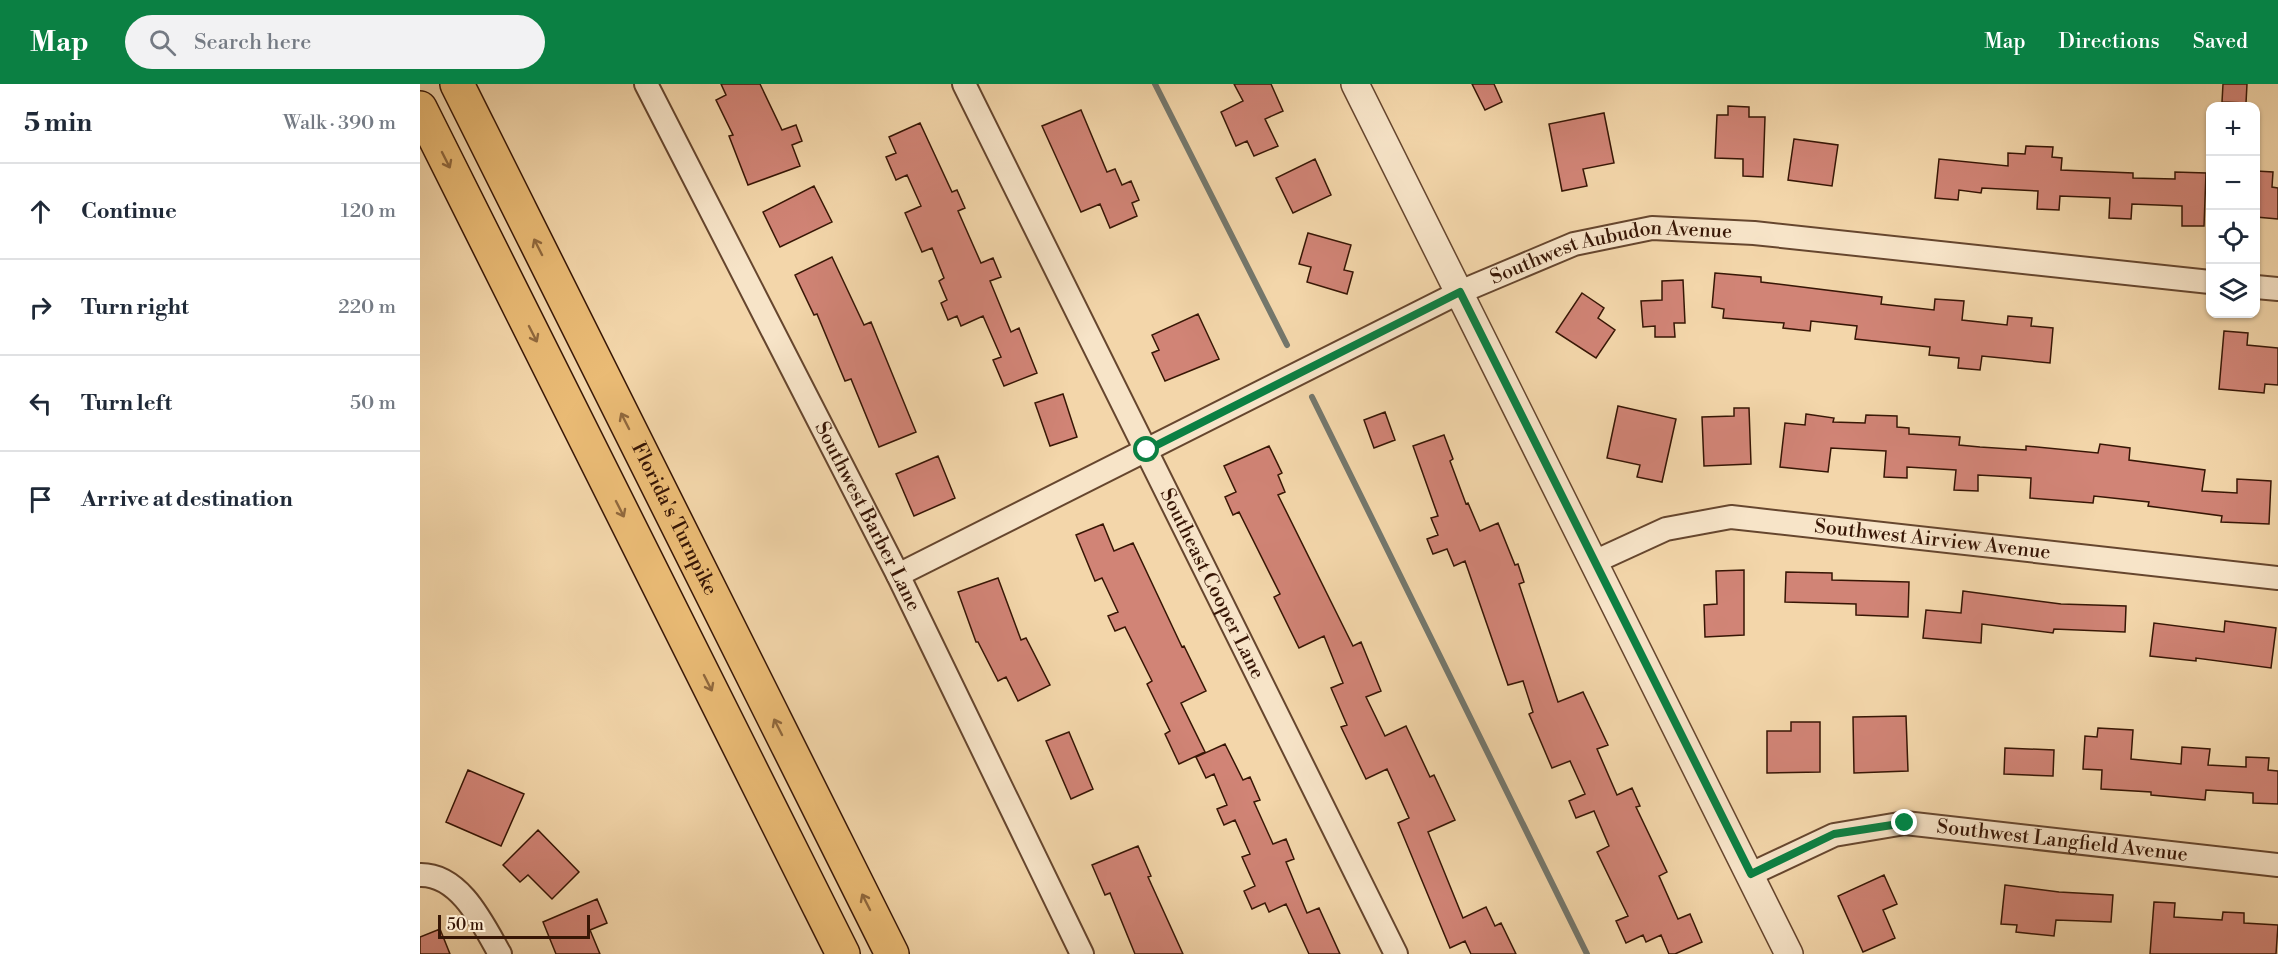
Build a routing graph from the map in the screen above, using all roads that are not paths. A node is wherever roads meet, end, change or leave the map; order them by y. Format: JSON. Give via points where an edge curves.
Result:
{"nodes":[{"id":1,"x":457,"y":84,"type":"edge"},
{"id":2,"x":646,"y":84,"type":"edge"},
{"id":3,"x":964,"y":84,"type":"edge"},
{"id":4,"x":1355,"y":84,"type":"edge"},
{"id":5,"x":420,"y":108,"type":"edge"},
{"id":6,"x":2206,"y":281,"type":"edge"},
{"id":7,"x":2260,"y":287,"type":"edge"},
{"id":8,"x":2278,"y":289,"type":"edge"},
{"id":9,"x":1460,"y":292,"type":"junction"},
{"id":10,"x":1147,"y":450,"type":"junction"},
{"id":11,"x":1594,"y":562,"type":"junction"},
{"id":12,"x":898,"y":575,"type":"junction"},
{"id":13,"x":2278,"y":578,"type":"edge"},
{"id":14,"x":2278,"y":865,"type":"edge"},
{"id":15,"x":1751,"y":874,"type":"junction"},
{"id":16,"x":420,"y":875,"type":"edge"},
{"id":17,"x":500,"y":954,"type":"edge"},
{"id":18,"x":843,"y":954,"type":"edge"},
{"id":19,"x":892,"y":954,"type":"edge"},
{"id":20,"x":1082,"y":954,"type":"edge"},
{"id":21,"x":1396,"y":954,"type":"edge"},
{"id":22,"x":1790,"y":954,"type":"edge"}],
"edges":[{"from":19,"to":1,"type":"highway","name":"Florida's Turnpike","one_way":true},
{"from":2,"to":12,"type":"street","name":"Southwest Barber Lane"},
{"from":3,"to":10,"type":"street","name":"Southeast Cooper Lane"},
{"from":4,"to":9,"type":"street"},
{"from":5,"to":18,"type":"highway","one_way":true},
{"from":6,"to":9,"type":"street","name":"Southwest Aubudon Avenue","via":[[1754,233],[1652,228],[1574,244]]},
{"from":7,"to":8,"type":"street"},
{"from":9,"to":10,"type":"street","name":"Southwest Aubudon Avenue"},
{"from":9,"to":11,"type":"street"},
{"from":10,"to":12,"type":"street","name":"Southwest Aubudon Avenue"},
{"from":10,"to":21,"type":"street","name":"Southeast Cooper Lane"},
{"from":11,"to":13,"type":"street","name":"Southwest Airview Avenue","via":[[1666,529],[1731,517]]},
{"from":11,"to":15,"type":"street"},
{"from":12,"to":20,"type":"street","name":"Southwest Barber Lane"},
{"from":14,"to":15,"type":"street","name":"Southwest Langfield Avenue","via":[[1905,823],[1834,834]]},
{"from":15,"to":22,"type":"street"},
{"from":16,"to":17,"type":"street","via":[[432,874],[468,899]]}]}
